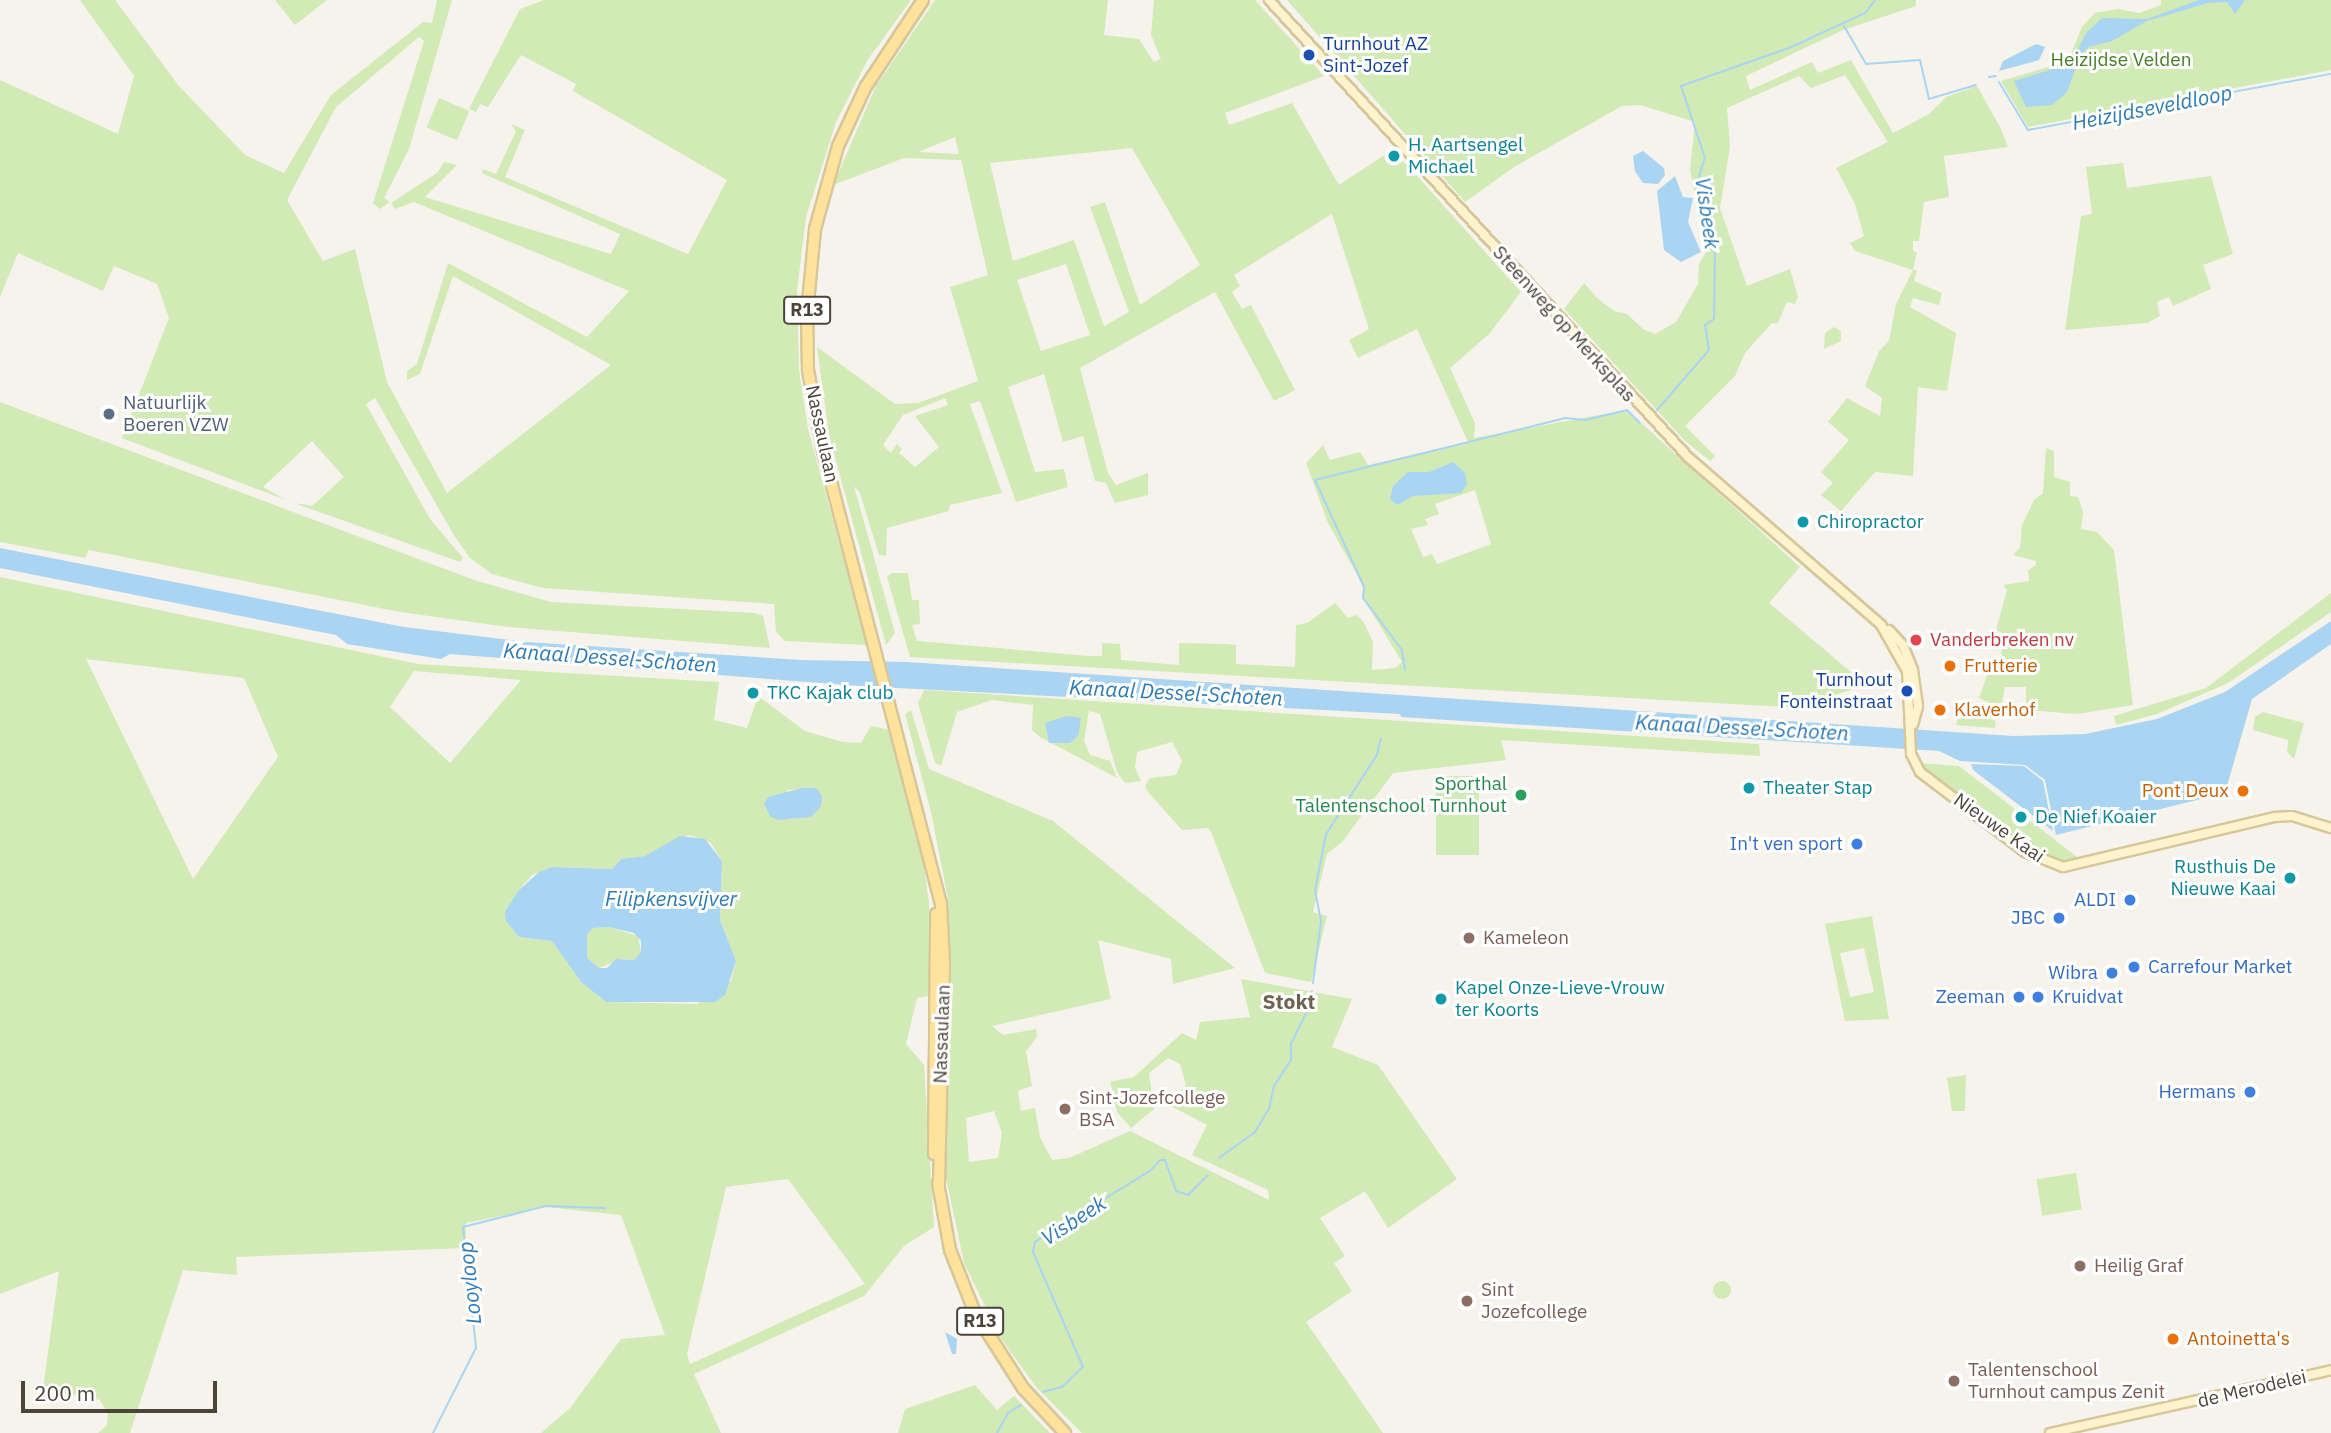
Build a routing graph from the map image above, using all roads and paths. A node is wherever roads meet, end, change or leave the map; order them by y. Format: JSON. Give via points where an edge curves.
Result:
{"nodes":[{"id":1,"x":923,"y":0,"type":"edge"},
{"id":2,"x":1269,"y":0,"type":"edge"},
{"id":3,"x":1913,"y":761,"type":"joint"},
{"id":4,"x":2331,"y":828,"type":"edge"},
{"id":5,"x":2331,"y":1370,"type":"edge"},
{"id":6,"x":1065,"y":1433,"type":"edge"},
{"id":7,"x":2050,"y":1433,"type":"edge"}],
"edges":[{"from":1,"to":6,"type":"main road","name":"Nassaulaan","number":"R13","via":[[876,69],[846,127],[824,187],[809,272],[807,351],[814,406],[936,883],[932,1086],[939,1187],[950,1250],[975,1313],[1023,1388]]},
{"from":2,"to":3,"type":"street","name":"Steenweg op Merksplas","via":[[1654,422],[1898,638],[1912,664],[1918,708],[1912,726]]},
{"from":3,"to":4,"type":"street","name":"Nieuwe Kaai","via":[[1920,772],[2025,852],[2063,867],[2275,817],[2301,818]]},
{"from":5,"to":7,"type":"street","name":"de Merodelei"}]}
